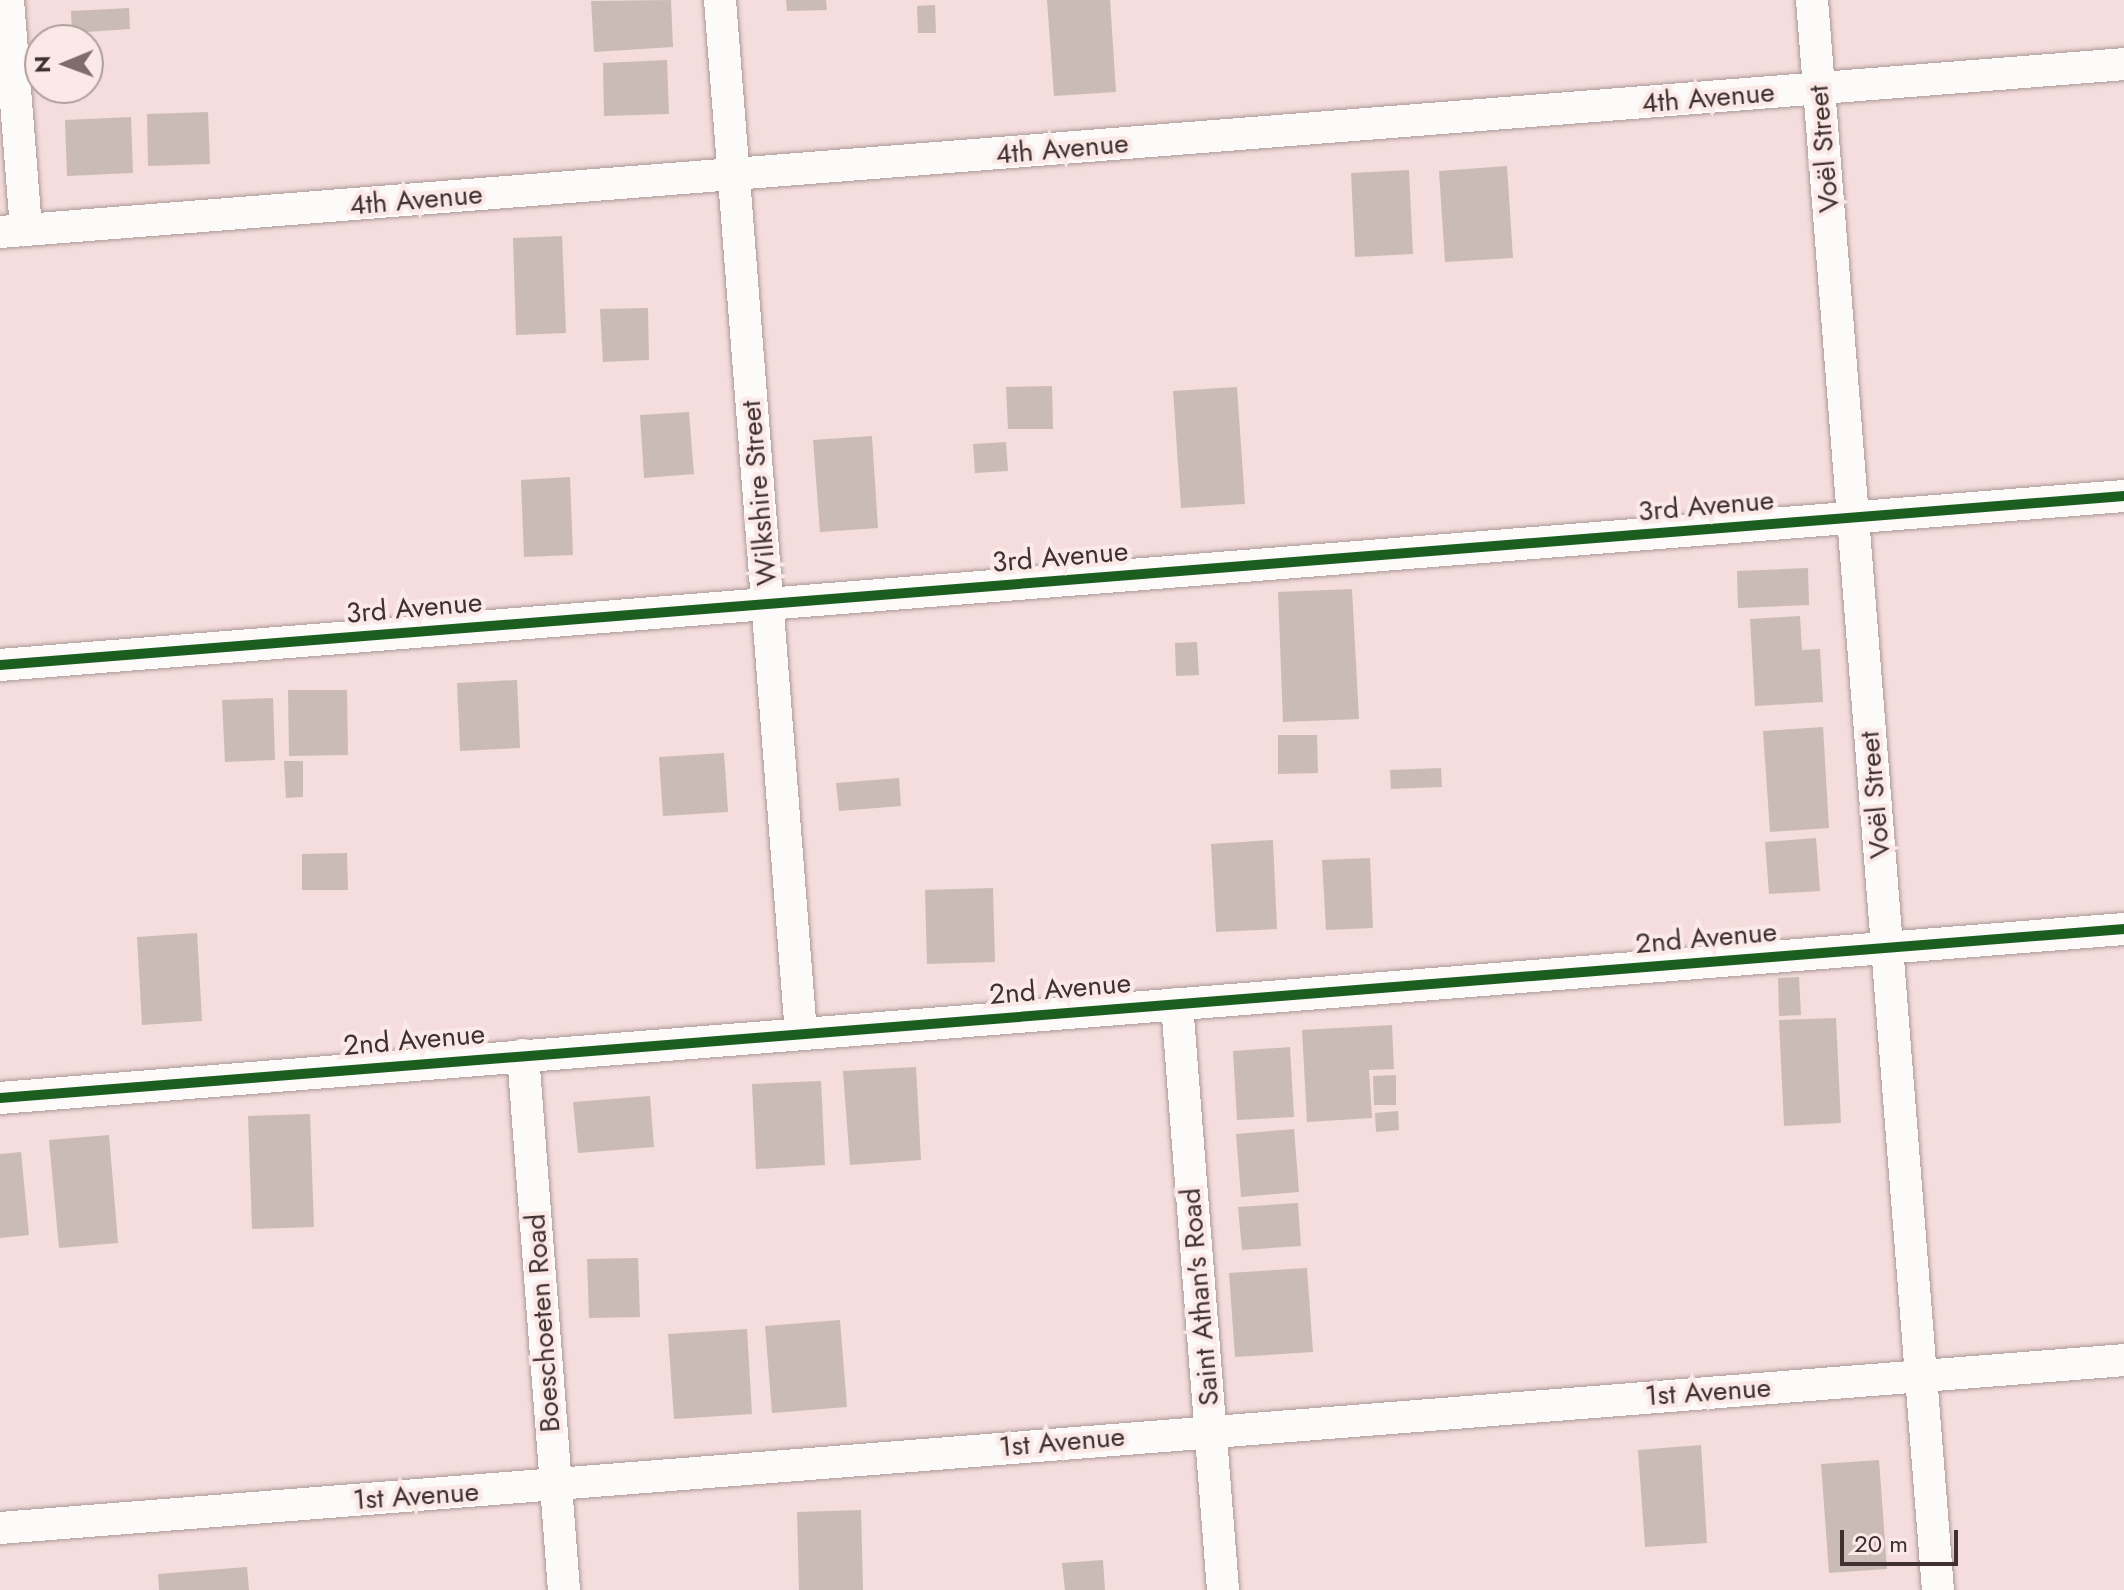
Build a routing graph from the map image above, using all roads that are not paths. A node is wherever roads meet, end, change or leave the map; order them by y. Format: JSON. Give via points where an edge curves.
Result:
{"nodes":[{"id":1,"x":8,"y":0,"type":"edge"},
{"id":2,"x":720,"y":0,"type":"edge"},
{"id":3,"x":1812,"y":0,"type":"edge"},
{"id":4,"x":2124,"y":64,"type":"edge"},
{"id":5,"x":1819,"y":89,"type":"junction"},
{"id":6,"x":734,"y":175,"type":"junction"},
{"id":7,"x":13,"y":231,"type":"edge"},
{"id":8,"x":2124,"y":496,"type":"edge"},
{"id":9,"x":1853,"y":518,"type":"junction"},
{"id":10,"x":768,"y":604,"type":"junction"},
{"id":11,"x":0,"y":665,"type":"edge"},
{"id":12,"x":2124,"y":929,"type":"edge"},
{"id":13,"x":1887,"y":947,"type":"junction"},
{"id":14,"x":1177,"y":1004,"type":"junction"},
{"id":15,"x":801,"y":1033,"type":"junction"},
{"id":16,"x":523,"y":1055,"type":"junction"},
{"id":17,"x":0,"y":1098,"type":"edge"},
{"id":18,"x":2124,"y":1360,"type":"edge"},
{"id":19,"x":1921,"y":1376,"type":"junction"},
{"id":20,"x":1211,"y":1429,"type":"junction"},
{"id":21,"x":556,"y":1486,"type":"junction"},
{"id":22,"x":0,"y":1528,"type":"edge"},
{"id":23,"x":564,"y":1590,"type":"edge"},
{"id":24,"x":1223,"y":1590,"type":"edge"},
{"id":25,"x":1938,"y":1590,"type":"edge"}],
"edges":[{"from":1,"to":7,"type":"street"},
{"from":2,"to":6,"type":"street","name":"Wilkshire Street"},
{"from":3,"to":5,"type":"street","name":"Voël Street"},
{"from":4,"to":5,"type":"street","name":"4th Avenue"},
{"from":5,"to":6,"type":"street","name":"4th Avenue"},
{"from":5,"to":9,"type":"street","name":"Voël Street"},
{"from":6,"to":7,"type":"street","name":"4th Avenue"},
{"from":6,"to":10,"type":"street","name":"Wilkshire Street"},
{"from":8,"to":9,"type":"street","name":"3rd Avenue"},
{"from":9,"to":10,"type":"street","name":"3rd Avenue"},
{"from":9,"to":13,"type":"street","name":"Voël Street"},
{"from":10,"to":11,"type":"street","name":"3rd Avenue"},
{"from":10,"to":15,"type":"street","name":"Wilkshire Street"},
{"from":12,"to":13,"type":"street","name":"2nd Avenue"},
{"from":13,"to":14,"type":"street","name":"2nd Avenue"},
{"from":13,"to":19,"type":"street","name":"Voël Street"},
{"from":14,"to":15,"type":"street","name":"2nd Avenue"},
{"from":14,"to":20,"type":"street","name":"Saint Athan's Road"},
{"from":15,"to":16,"type":"street","name":"2nd Avenue"},
{"from":16,"to":17,"type":"street","name":"2nd Avenue"},
{"from":16,"to":21,"type":"street","name":"Boeschoeten Road"},
{"from":18,"to":19,"type":"street","name":"1st Avenue"},
{"from":19,"to":20,"type":"street","name":"1st Avenue"},
{"from":19,"to":25,"type":"street","name":"Voël Street"},
{"from":20,"to":21,"type":"street","name":"1st Avenue"},
{"from":20,"to":24,"type":"street","name":"Saint Athan's Road"},
{"from":21,"to":22,"type":"street","name":"1st Avenue"},
{"from":21,"to":23,"type":"street","name":"Boeschoeten Road"}]}
